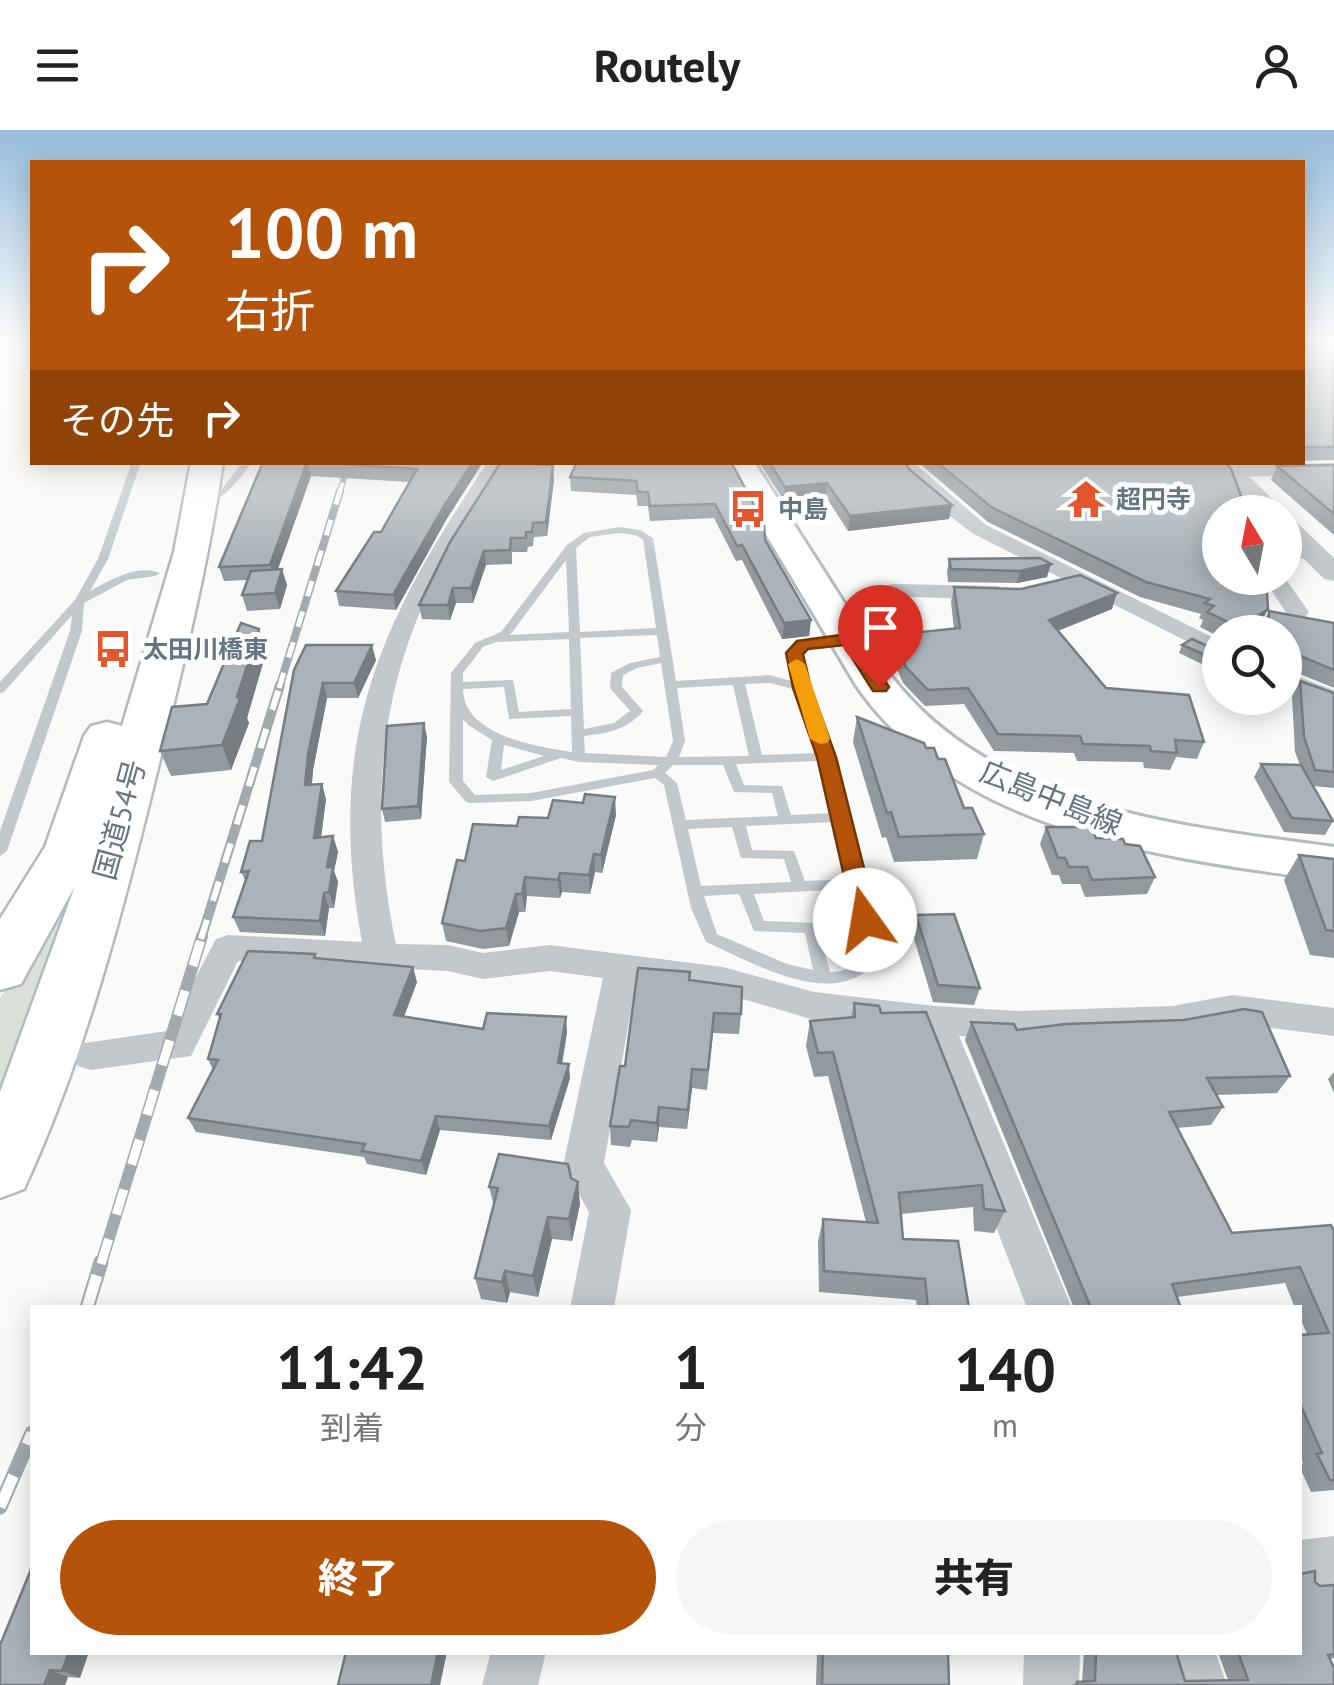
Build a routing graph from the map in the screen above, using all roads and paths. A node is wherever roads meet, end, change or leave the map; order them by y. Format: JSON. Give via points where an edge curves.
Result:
{"nodes":[{"id":1,"x":136,"y":465,"type":"edge"},
{"id":2,"x":246,"y":465,"type":"edge"},
{"id":3,"x":496,"y":465,"type":"edge"},
{"id":4,"x":740,"y":465,"type":"edge"},
{"id":5,"x":905,"y":465,"type":"edge"},
{"id":6,"x":1225,"y":467,"type":"edge"},
{"id":7,"x":1334,"y":469,"type":"edge"},
{"id":8,"x":196,"y":476,"type":"edge"},
{"id":9,"x":1254,"y":495,"type":"edge"},
{"id":10,"x":572,"y":546,"type":"junction"},
{"id":11,"x":1302,"y":554,"type":"edge"},
{"id":12,"x":155,"y":572,"type":"junction"},
{"id":13,"x":1334,"y":573,"type":"edge"},
{"id":14,"x":1081,"y":579,"type":"junction"},
{"id":15,"x":1046,"y":588,"type":"edge"},
{"id":16,"x":893,"y":591,"type":"dead end"},
{"id":17,"x":1017,"y":594,"type":"edge"},
{"id":18,"x":1286,"y":595,"type":"edge"},
{"id":19,"x":79,"y":601,"type":"junction"},
{"id":20,"x":1297,"y":612,"type":"edge"},
{"id":21,"x":662,"y":631,"type":"junction"},
{"id":22,"x":575,"y":635,"type":"junction"},
{"id":23,"x":493,"y":639,"type":"junction"},
{"id":24,"x":848,"y":640,"type":"junction"},
{"id":25,"x":1202,"y":641,"type":"edge"},
{"id":26,"x":666,"y":659,"type":"junction"},
{"id":27,"x":738,"y":681,"type":"junction"},
{"id":28,"x":670,"y":685,"type":"junction"},
{"id":29,"x":457,"y":686,"type":"junction"},
{"id":30,"x":1302,"y":687,"type":"edge"},
{"id":31,"x":802,"y":688,"type":"junction"},
{"id":32,"x":0,"y":689,"type":"edge"},
{"id":33,"x":1334,"y":699,"type":"edge"},
{"id":34,"x":459,"y":703,"type":"junction"},
{"id":35,"x":578,"y":712,"type":"junction"},
{"id":36,"x":579,"y":733,"type":"junction"},
{"id":37,"x":498,"y":738,"type":"junction"},
{"id":38,"x":556,"y":756,"type":"junction"},
{"id":39,"x":826,"y":757,"type":"junction"},
{"id":40,"x":579,"y":758,"type":"junction"},
{"id":41,"x":756,"y":759,"type":"junction"},
{"id":42,"x":671,"y":760,"type":"junction"},
{"id":43,"x":726,"y":760,"type":"junction"},
{"id":44,"x":656,"y":773,"type":"junction"},
{"id":45,"x":841,"y":818,"type":"junction"},
{"id":46,"x":786,"y":821,"type":"junction"},
{"id":47,"x":738,"y":823,"type":"junction"},
{"id":48,"x":680,"y":825,"type":"junction"},
{"id":49,"x":0,"y":851,"type":"edge"},
{"id":50,"x":1334,"y":864,"type":"edge"},
{"id":51,"x":799,"y":884,"type":"junction"},
{"id":52,"x":858,"y":884,"type":"junction"},
{"id":53,"x":744,"y":888,"type":"junction"},
{"id":54,"x":695,"y":891,"type":"junction"},
{"id":55,"x":382,"y":956,"type":"junction"},
{"id":56,"x":622,"y":967,"type":"junction"},
{"id":57,"x":0,"y":968,"type":"edge"},
{"id":58,"x":823,"y":977,"type":"junction"},
{"id":59,"x":935,"y":1020,"type":"junction"},
{"id":60,"x":1334,"y":1022,"type":"edge"},
{"id":61,"x":92,"y":1055,"type":"dead end"},
{"id":62,"x":0,"y":1167,"type":"edge"},
{"id":63,"x":593,"y":1305,"type":"edge"},
{"id":64,"x":1042,"y":1305,"type":"edge"},
{"id":65,"x":1334,"y":1562,"type":"edge"},
{"id":66,"x":1302,"y":1566,"type":"edge"},
{"id":67,"x":518,"y":1655,"type":"edge"},
{"id":68,"x":1052,"y":1655,"type":"edge"},
{"id":69,"x":1188,"y":1655,"type":"edge"},
{"id":70,"x":510,"y":1685,"type":"edge"},
{"id":71,"x":1051,"y":1685,"type":"edge"},
{"id":72,"x":1199,"y":1685,"type":"edge"}],
"edges":[{"from":1,"to":19,"type":"lane","via":[[103,559]]},
{"from":2,"to":8,"type":"lane","via":[[224,492]]},
{"from":3,"to":55,"type":"street","via":[[402,625],[369,736],[366,886]]},
{"from":4,"to":24,"type":"main road","name":"広島中島線"},
{"from":5,"to":14,"type":"street","via":[[979,529]]},
{"from":6,"to":7,"type":"street"},
{"from":6,"to":9,"type":"street"},
{"from":8,"to":12,"type":"highway","name":"国道54号","via":[[173,511]]},
{"from":8,"to":62,"type":"highway","name":"国道54号","via":[[192,552],[101,890],[46,1058]]},
{"from":10,"to":21,"type":"lane","via":[[600,532],[648,538]]},
{"from":10,"to":22,"type":"lane"},
{"from":10,"to":23,"type":"lane","via":[[505,634]]},
{"from":11,"to":13,"type":"street"},
{"from":12,"to":19,"type":"lane","via":[[124,577]]},
{"from":12,"to":57,"type":"highway","name":"国道54号","via":[[71,848]]},
{"from":14,"to":15,"type":"street"},
{"from":14,"to":25,"type":"street"},
{"from":16,"to":17,"type":"street"},
{"from":18,"to":20,"type":"street"},
{"from":19,"to":32,"type":"lane"},
{"from":19,"to":49,"type":"lane","via":[[76,631]]},
{"from":21,"to":22,"type":"lane"},
{"from":21,"to":26,"type":"lane"},
{"from":22,"to":23,"type":"lane"},
{"from":22,"to":35,"type":"lane"},
{"from":23,"to":29,"type":"lane","via":[[479,645],[457,672]]},
{"from":24,"to":31,"type":"lane","via":[[797,648]]},
{"from":24,"to":50,"type":"main road","name":"広島中島線","via":[[917,728],[1004,784],[1152,837]]},
{"from":26,"to":28,"type":"lane"},
{"from":26,"to":36,"type":"lane","via":[[617,673],[616,688],[637,711],[628,722]]},
{"from":27,"to":28,"type":"lane"},
{"from":27,"to":31,"type":"lane","via":[[788,681]]},
{"from":27,"to":41,"type":"lane"},
{"from":28,"to":42,"type":"lane","via":[[679,741]]},
{"from":29,"to":34,"type":"lane"},
{"from":29,"to":35,"type":"lane","via":[[508,683],[512,716]]},
{"from":30,"to":33,"type":"street"},
{"from":31,"to":39,"type":"lane"},
{"from":34,"to":37,"type":"lane","via":[[473,724]]},
{"from":34,"to":44,"type":"lane","via":[[456,782],[471,799],[531,798]]},
{"from":35,"to":36,"type":"lane"},
{"from":36,"to":40,"type":"lane"},
{"from":37,"to":38,"type":"lane"},
{"from":37,"to":38,"type":"lane","via":[[493,777]]},
{"from":38,"to":40,"type":"lane"},
{"from":39,"to":41,"type":"lane"},
{"from":39,"to":45,"type":"lane"},
{"from":40,"to":42,"type":"lane"},
{"from":41,"to":43,"type":"lane"},
{"from":42,"to":43,"type":"lane"},
{"from":42,"to":44,"type":"lane"},
{"from":43,"to":46,"type":"lane","via":[[739,790],[777,790]]},
{"from":44,"to":48,"type":"lane","via":[[670,783]]},
{"from":45,"to":46,"type":"lane"},
{"from":45,"to":52,"type":"lane"},
{"from":46,"to":47,"type":"lane"},
{"from":47,"to":48,"type":"lane"},
{"from":47,"to":51,"type":"lane","via":[[746,855],[789,854]]},
{"from":48,"to":54,"type":"lane"},
{"from":51,"to":52,"type":"lane"},
{"from":51,"to":53,"type":"lane"},
{"from":52,"to":58,"type":"lane","via":[[873,956],[854,974]]},
{"from":53,"to":54,"type":"lane"},
{"from":53,"to":58,"type":"lane","via":[[759,927],[811,927]]},
{"from":54,"to":58,"type":"lane","via":[[711,938],[797,974]]},
{"from":55,"to":56,"type":"street","via":[[483,966],[550,958]]},
{"from":55,"to":61,"type":"street","via":[[228,948],[178,1045]]},
{"from":56,"to":59,"type":"street","via":[[724,980],[814,1006]]},
{"from":56,"to":63,"type":"street","via":[[582,1166],[610,1210]]},
{"from":59,"to":60,"type":"street","via":[[1038,1025],[1276,1010]]},
{"from":59,"to":64,"type":"street"},
{"from":65,"to":66,"type":"street"},
{"from":67,"to":70,"type":"street"},
{"from":68,"to":71,"type":"street"},
{"from":69,"to":72,"type":"street"}]}
